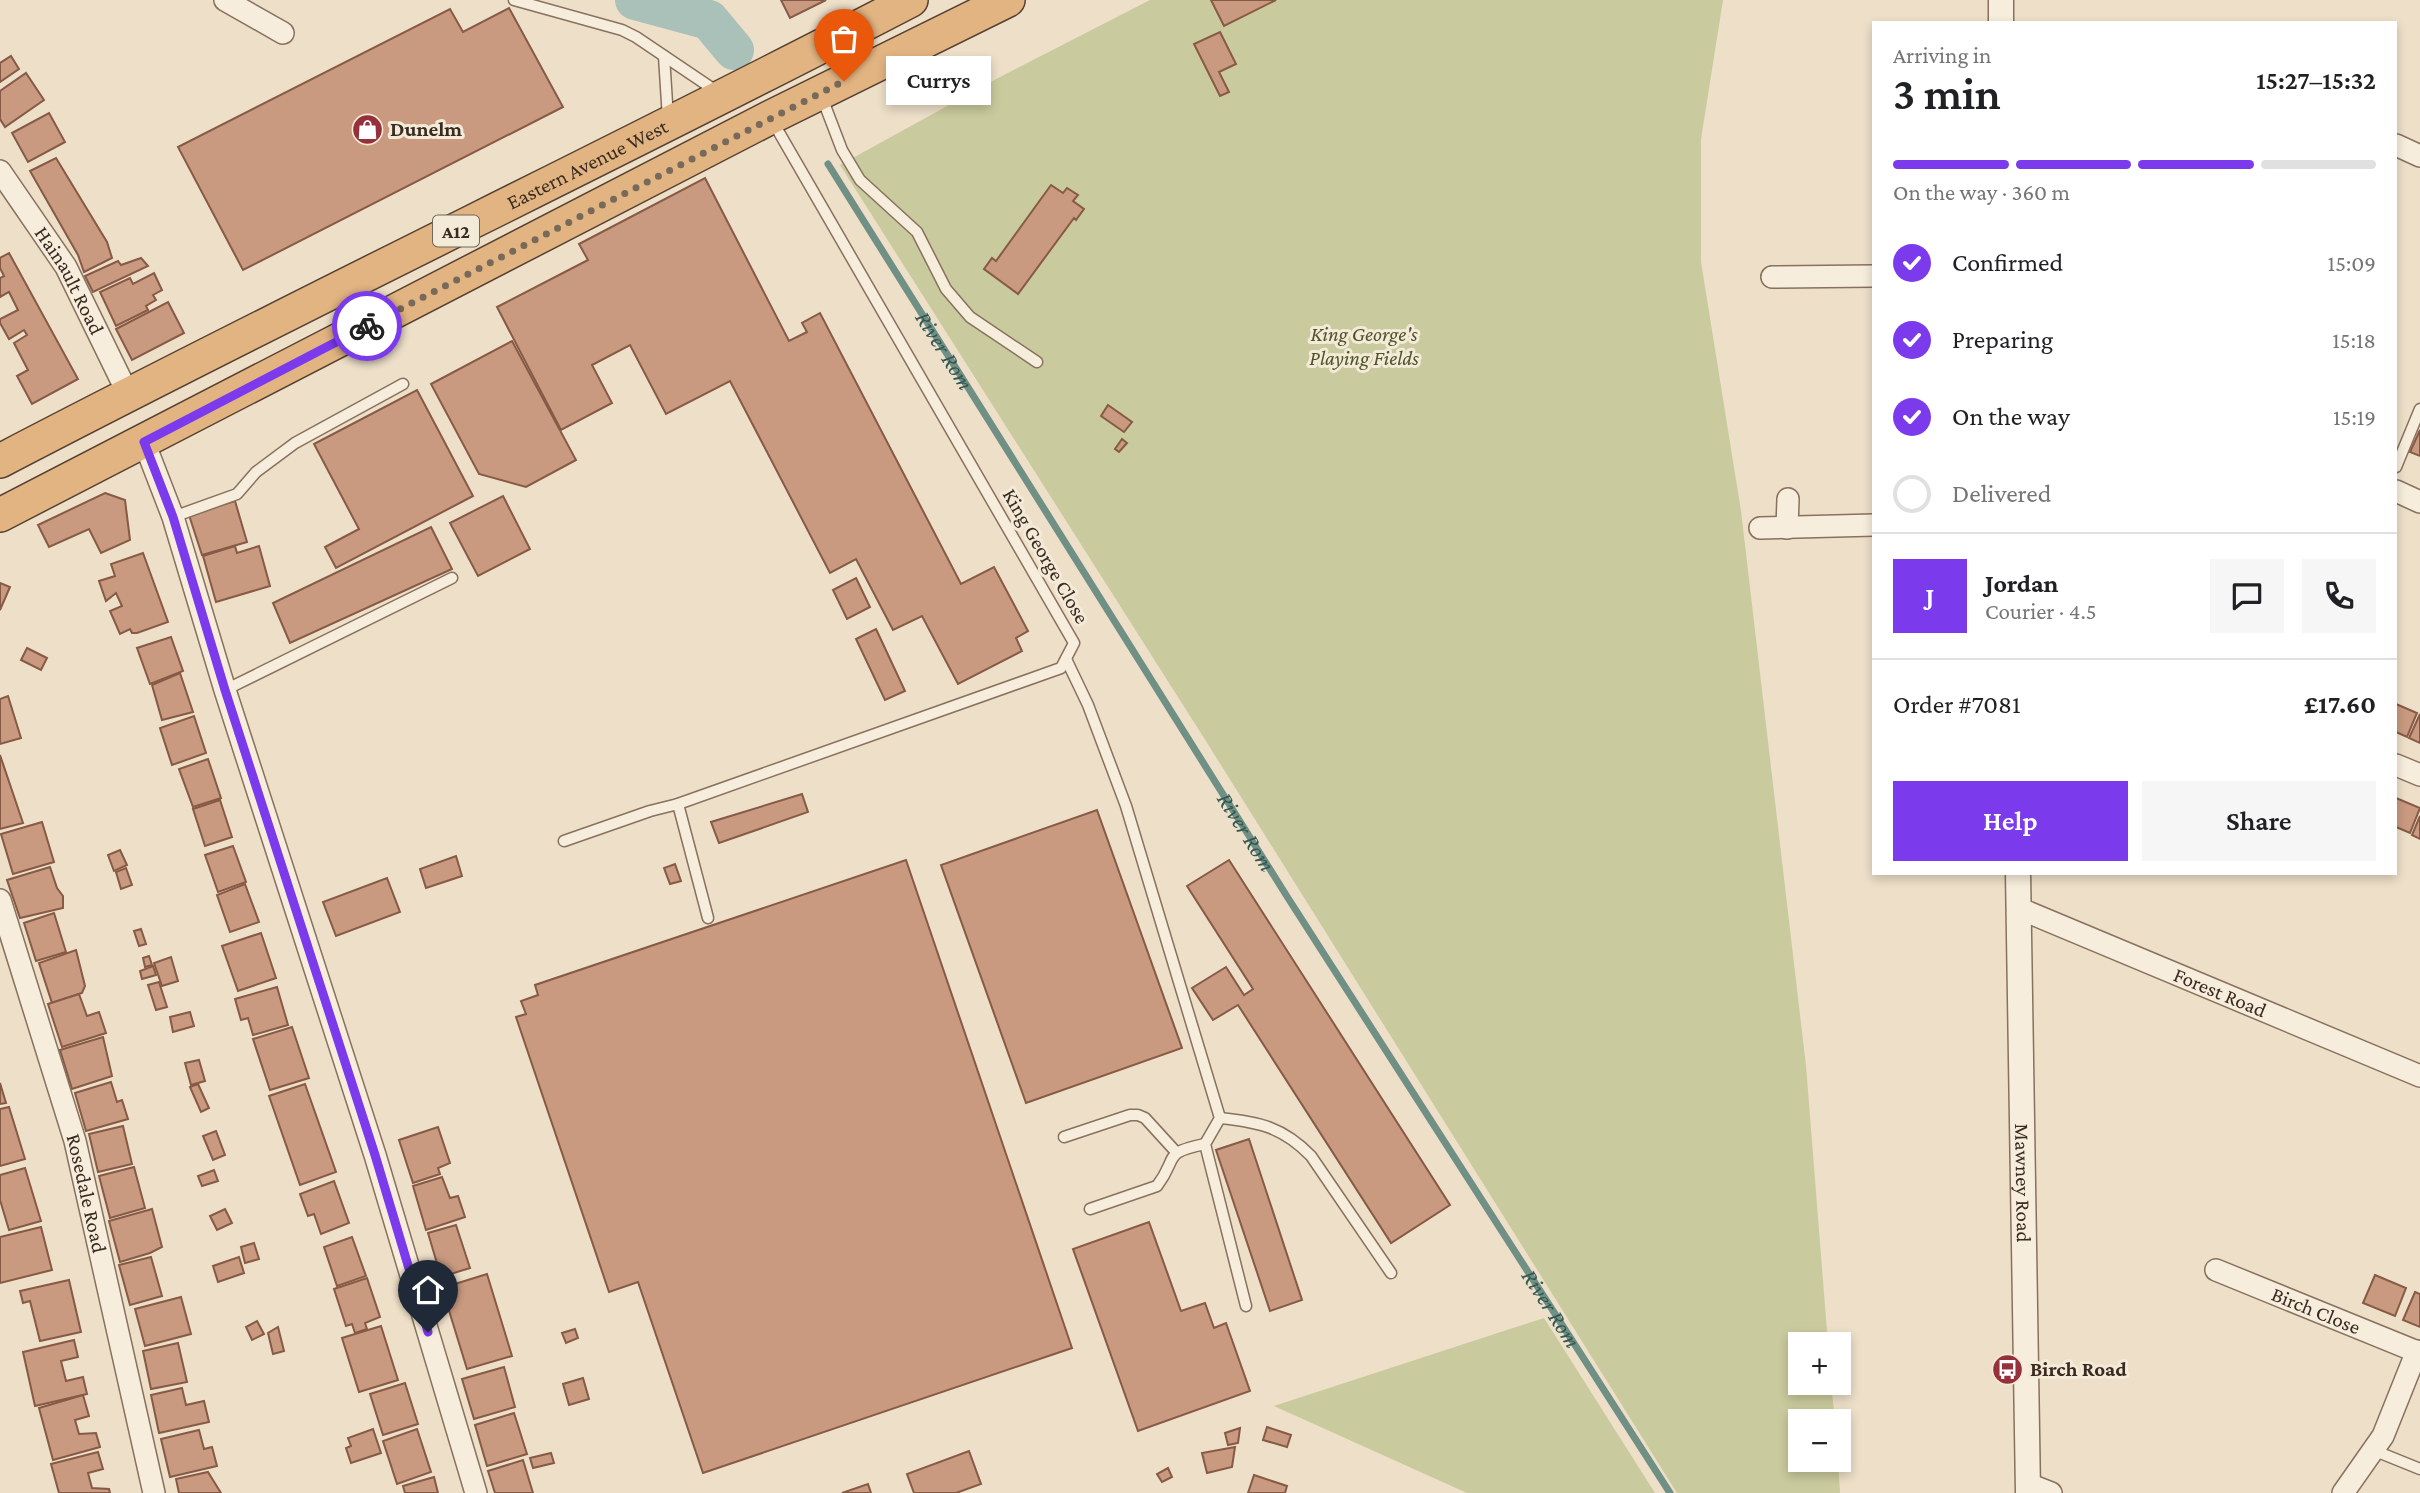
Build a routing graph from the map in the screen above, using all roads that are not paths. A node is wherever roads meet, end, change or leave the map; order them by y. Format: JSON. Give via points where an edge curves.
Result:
{"nodes":[{"id":1,"x":225,"y":0,"type":"edge"},
{"id":2,"x":514,"y":0,"type":"edge"},
{"id":3,"x":911,"y":0,"type":"edge"},
{"id":4,"x":1008,"y":0,"type":"edge"},
{"id":5,"x":2001,"y":0,"type":"edge"},
{"id":6,"x":2001,"y":21,"type":"edge"},
{"id":7,"x":283,"y":33,"type":"dead end"},
{"id":8,"x":664,"y":56,"type":"junction"},
{"id":9,"x":820,"y":93,"type":"junction"},
{"id":10,"x":725,"y":97,"type":"junction"},
{"id":11,"x":771,"y":117,"type":"junction"},
{"id":12,"x":668,"y":125,"type":"junction"},
{"id":13,"x":2397,"y":145,"type":"edge"},
{"id":14,"x":2420,"y":156,"type":"edge"},
{"id":15,"x":0,"y":171,"type":"edge"},
{"id":16,"x":1872,"y":276,"type":"edge"},
{"id":17,"x":1772,"y":277,"type":"dead end"},
{"id":18,"x":1037,"y":362,"type":"dead end"},
{"id":19,"x":403,"y":384,"type":"dead end"},
{"id":20,"x":128,"y":394,"type":"junction"},
{"id":21,"x":2420,"y":409,"type":"edge"},
{"id":22,"x":144,"y":442,"type":"junction"},
{"id":23,"x":0,"y":461,"type":"edge"},
{"id":24,"x":2397,"y":465,"type":"edge"},
{"id":25,"x":2397,"y":491,"type":"edge"},
{"id":26,"x":1788,"y":499,"type":"dead end"},
{"id":27,"x":2420,"y":502,"type":"edge"},
{"id":28,"x":0,"y":515,"type":"edge"},
{"id":29,"x":173,"y":517,"type":"junction"},
{"id":30,"x":1872,"y":525,"type":"edge"},
{"id":31,"x":1787,"y":527,"type":"junction"},
{"id":32,"x":1760,"y":528,"type":"dead end"},
{"id":33,"x":452,"y":578,"type":"dead end"},
{"id":34,"x":1066,"y":659,"type":"junction"},
{"id":35,"x":225,"y":690,"type":"junction"},
{"id":36,"x":2397,"y":765,"type":"edge"},
{"id":37,"x":2420,"y":775,"type":"edge"},
{"id":38,"x":678,"y":804,"type":"junction"},
{"id":39,"x":564,"y":841,"type":"dead end"},
{"id":40,"x":2018,"y":875,"type":"edge"},
{"id":41,"x":0,"y":900,"type":"edge"},
{"id":42,"x":2018,"y":908,"type":"junction"},
{"id":43,"x":708,"y":918,"type":"dead end"},
{"id":44,"x":2420,"y":1076,"type":"edge"},
{"id":45,"x":1220,"y":1118,"type":"junction"},
{"id":46,"x":1065,"y":1137,"type":"dead end"},
{"id":47,"x":1205,"y":1144,"type":"junction"},
{"id":48,"x":1176,"y":1152,"type":"junction"},
{"id":49,"x":1090,"y":1209,"type":"dead end"},
{"id":50,"x":2216,"y":1270,"type":"dead end"},
{"id":51,"x":1391,"y":1273,"type":"dead end"},
{"id":52,"x":1246,"y":1306,"type":"dead end"},
{"id":53,"x":2418,"y":1352,"type":"edge"},
{"id":54,"x":2373,"y":1450,"type":"junction"},
{"id":55,"x":2420,"y":1469,"type":"edge"},
{"id":56,"x":2036,"y":1490,"type":"edge"},
{"id":57,"x":154,"y":1493,"type":"edge"},
{"id":58,"x":476,"y":1493,"type":"edge"},
{"id":59,"x":2343,"y":1493,"type":"edge"}],
"edges":[{"from":1,"to":7,"type":"street"},
{"from":2,"to":8,"type":"lane","via":[[622,30]]},
{"from":3,"to":10,"type":"highway","name":"Eastern Avenue West","number":"A12"},
{"from":4,"to":9,"type":"highway","name":"Eastern Avenue West","number":"A12"},
{"from":5,"to":6,"type":"street"},
{"from":8,"to":10,"type":"lane"},
{"from":8,"to":12,"type":"lane"},
{"from":9,"to":11,"type":"highway","name":"Eastern Avenue West","number":"A12"},
{"from":9,"to":18,"type":"lane","via":[[842,150],[860,180],[917,232],[946,289],[970,317]]},
{"from":10,"to":12,"type":"highway","name":"Eastern Avenue West","number":"A12"},
{"from":11,"to":22,"type":"highway","name":"Eastern Avenue West","number":"A12"},
{"from":11,"to":34,"type":"lane","name":"King George Close","via":[[1074,643]]},
{"from":12,"to":20,"type":"highway","name":"Eastern Avenue West","number":"A12"},
{"from":13,"to":14,"type":"street"},
{"from":15,"to":20,"type":"street","name":"Hainault Road","via":[[66,267]]},
{"from":16,"to":17,"type":"street"},
{"from":19,"to":29,"type":"lane","via":[[295,443],[256,472],[237,494]]},
{"from":20,"to":23,"type":"highway","name":"Eastern Avenue West","number":"A12"},
{"from":21,"to":24,"type":"lane"},
{"from":22,"to":28,"type":"highway","name":"Eastern Avenue West","number":"A12"},
{"from":22,"to":29,"type":"street"},
{"from":25,"to":27,"type":"street"},
{"from":26,"to":31,"type":"street"},
{"from":29,"to":35,"type":"street"},
{"from":30,"to":31,"type":"street"},
{"from":31,"to":32,"type":"street"},
{"from":33,"to":35,"type":"lane"},
{"from":34,"to":38,"type":"lane","via":[[1061,668]]},
{"from":34,"to":45,"type":"lane","via":[[1126,806]]},
{"from":35,"to":58,"type":"street","via":[[375,1155]]},
{"from":36,"to":37,"type":"street"},
{"from":38,"to":39,"type":"lane"},
{"from":38,"to":43,"type":"lane"},
{"from":40,"to":42,"type":"street","name":"Mawney Road"},
{"from":41,"to":57,"type":"street","name":"Rosedale Road","via":[[75,1141]]},
{"from":42,"to":44,"type":"street","name":"Forest Road"},
{"from":42,"to":56,"type":"street","name":"Mawney Road"},
{"from":45,"to":47,"type":"lane"},
{"from":45,"to":51,"type":"lane","via":[[1257,1122],[1298,1142]]},
{"from":46,"to":48,"type":"lane","via":[[1138,1115]]},
{"from":47,"to":48,"type":"lane"},
{"from":47,"to":52,"type":"lane"},
{"from":48,"to":49,"type":"lane","via":[[1157,1186]]},
{"from":50,"to":53,"type":"street","name":"Birch Close"},
{"from":53,"to":54,"type":"street","name":"Birch Close"},
{"from":54,"to":55,"type":"lane"},
{"from":54,"to":59,"type":"street","name":"Birch Close"}]}
